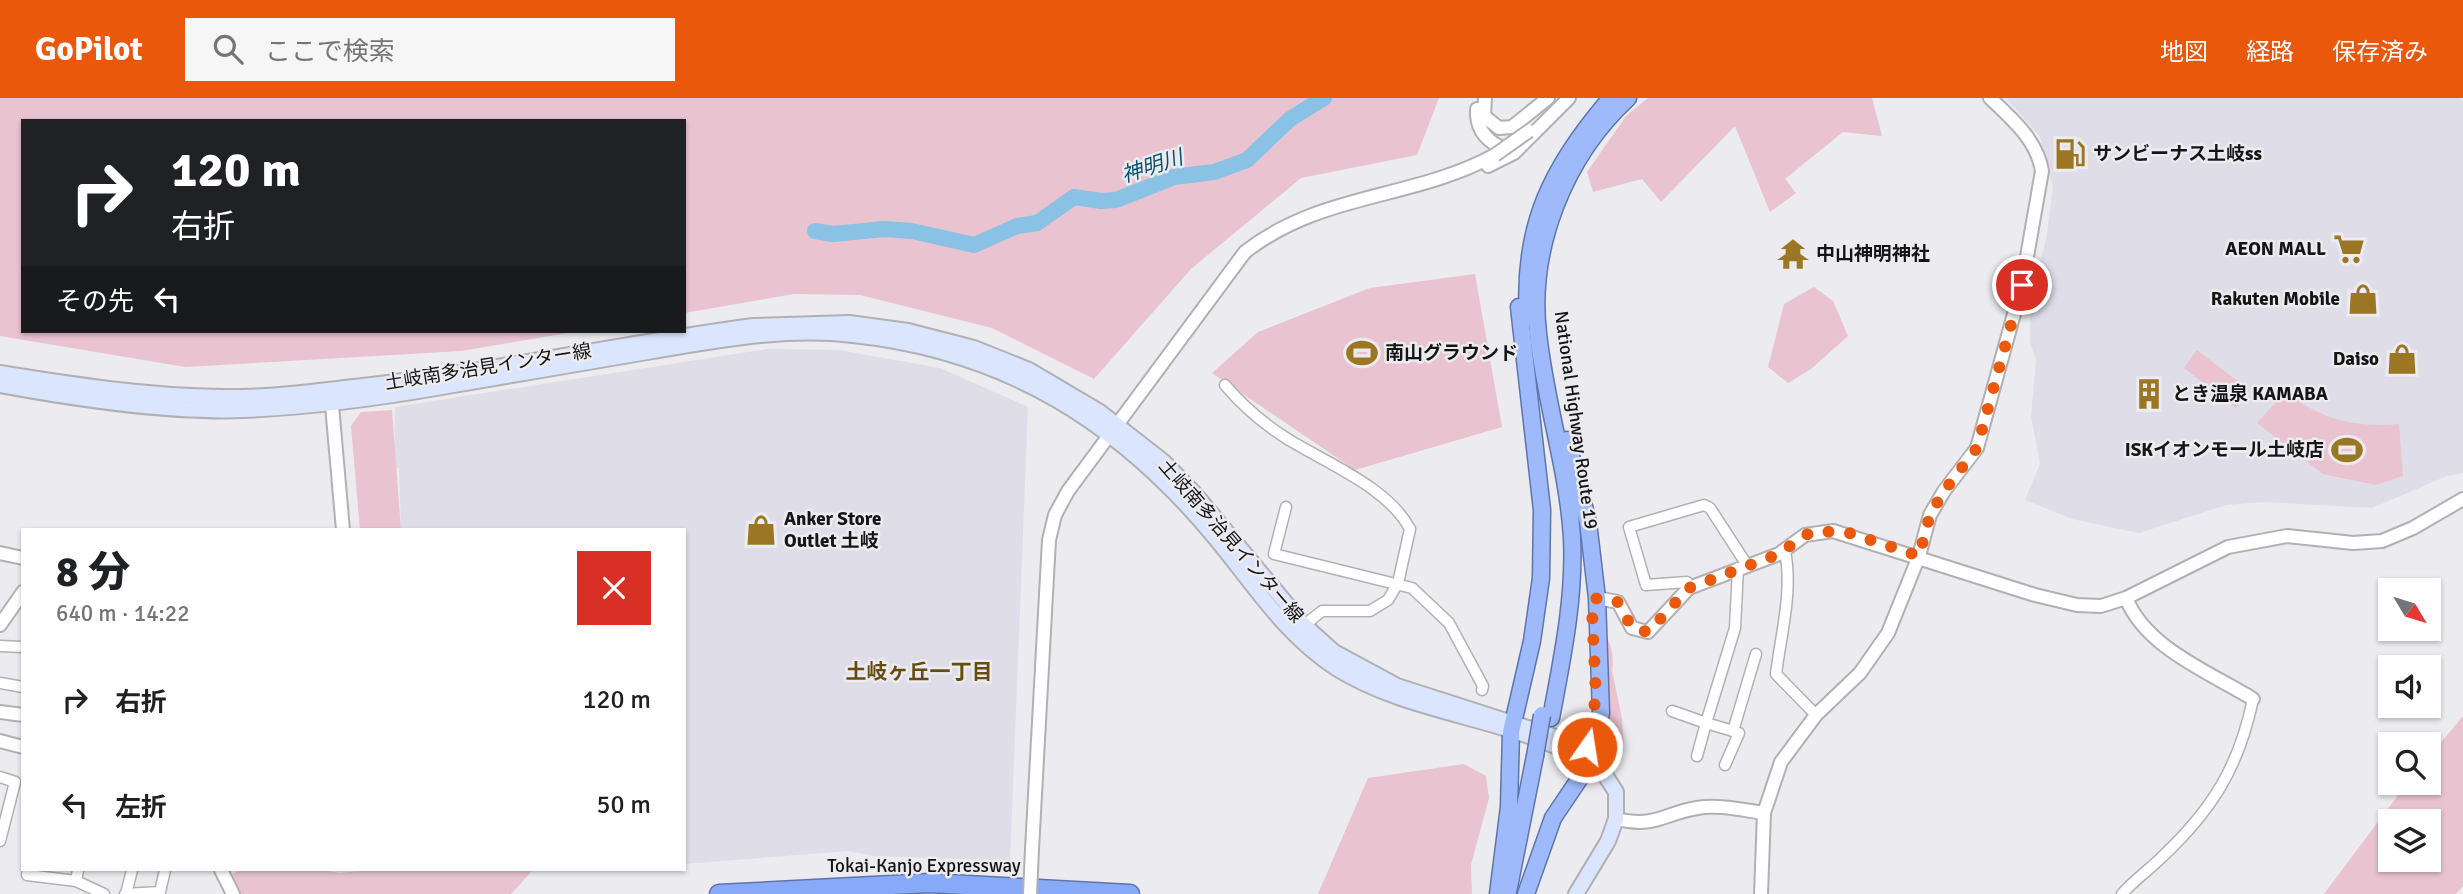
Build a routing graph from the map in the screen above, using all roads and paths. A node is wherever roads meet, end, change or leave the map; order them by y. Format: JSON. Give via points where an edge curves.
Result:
{"nodes":[{"id":1,"x":1479,"y":98,"type":"edge"},
{"id":2,"x":1485,"y":98,"type":"edge"},
{"id":3,"x":1548,"y":98,"type":"edge"},
{"id":4,"x":1561,"y":98,"type":"edge"},
{"id":5,"x":1569,"y":98,"type":"edge"},
{"id":6,"x":1611,"y":98,"type":"edge"},
{"id":7,"x":1628,"y":98,"type":"edge"},
{"id":8,"x":1990,"y":98,"type":"edge"},
{"id":9,"x":1497,"y":151,"type":"junction"},
{"id":10,"x":1527,"y":263,"type":"junction"},
{"id":11,"x":1232,"y":271,"type":"junction"},
{"id":12,"x":1543,"y":360,"type":"junction"},
{"id":13,"x":0,"y":373,"type":"edge"},
{"id":14,"x":0,"y":385,"type":"edge"},
{"id":15,"x":1225,"y":385,"type":"dead end"},
{"id":16,"x":331,"y":396,"type":"junction"},
{"id":17,"x":1115,"y":430,"type":"junction"},
{"id":18,"x":2463,"y":499,"type":"edge"},
{"id":19,"x":1286,"y":507,"type":"dead end"},
{"id":20,"x":343,"y":528,"type":"edge"},
{"id":21,"x":1785,"y":551,"type":"junction"},
{"id":22,"x":0,"y":553,"type":"edge"},
{"id":23,"x":1919,"y":556,"type":"junction"},
{"id":24,"x":21,"y":558,"type":"edge"},
{"id":25,"x":1743,"y":566,"type":"junction"},
{"id":26,"x":1687,"y":582,"type":"dead end"},
{"id":27,"x":1398,"y":583,"type":"junction"},
{"id":28,"x":2126,"y":597,"type":"junction"},
{"id":29,"x":1597,"y":598,"type":"junction"},
{"id":30,"x":19,"y":609,"type":"edge"},
{"id":31,"x":0,"y":625,"type":"edge"},
{"id":32,"x":1299,"y":630,"type":"junction"},
{"id":33,"x":0,"y":646,"type":"edge"},
{"id":34,"x":21,"y":647,"type":"edge"},
{"id":35,"x":1756,"y":654,"type":"dead end"},
{"id":36,"x":0,"y":683,"type":"edge"},
{"id":37,"x":21,"y":687,"type":"edge"},
{"id":38,"x":1482,"y":690,"type":"dead end"},
{"id":39,"x":2253,"y":699,"type":"joint"},
{"id":40,"x":1672,"y":711,"type":"dead end"},
{"id":41,"x":0,"y":712,"type":"edge"},
{"id":42,"x":21,"y":715,"type":"edge"},
{"id":43,"x":1816,"y":715,"type":"junction"},
{"id":44,"x":1547,"y":717,"type":"junction"},
{"id":45,"x":1706,"y":723,"type":"junction"},
{"id":46,"x":1512,"y":727,"type":"junction"},
{"id":47,"x":1733,"y":731,"type":"junction"},
{"id":48,"x":0,"y":741,"type":"edge"},
{"id":49,"x":21,"y":746,"type":"edge"},
{"id":50,"x":1697,"y":756,"type":"dead end"},
{"id":51,"x":1539,"y":757,"type":"junction"},
{"id":52,"x":1593,"y":758,"type":"junction"},
{"id":53,"x":1725,"y":765,"type":"dead end"},
{"id":54,"x":0,"y":777,"type":"edge"},
{"id":55,"x":1764,"y":813,"type":"junction"},
{"id":56,"x":1616,"y":819,"type":"junction"},
{"id":57,"x":0,"y":841,"type":"edge"},
{"id":58,"x":28,"y":871,"type":"edge"},
{"id":59,"x":78,"y":871,"type":"edge"},
{"id":60,"x":132,"y":871,"type":"edge"},
{"id":61,"x":165,"y":871,"type":"edge"},
{"id":62,"x":222,"y":871,"type":"edge"},
{"id":63,"x":76,"y":881,"type":"junction"},
{"id":64,"x":104,"y":894,"type":"edge"},
{"id":65,"x":125,"y":894,"type":"edge"},
{"id":66,"x":233,"y":894,"type":"edge"},
{"id":67,"x":719,"y":894,"type":"edge"},
{"id":68,"x":1030,"y":894,"type":"edge"},
{"id":69,"x":1130,"y":894,"type":"edge"},
{"id":70,"x":1498,"y":894,"type":"edge"},
{"id":71,"x":1507,"y":894,"type":"edge"},
{"id":72,"x":1518,"y":894,"type":"edge"},
{"id":73,"x":1526,"y":894,"type":"edge"},
{"id":74,"x":1576,"y":894,"type":"edge"},
{"id":75,"x":1761,"y":894,"type":"edge"},
{"id":76,"x":2122,"y":894,"type":"edge"}],
"edges":[{"from":1,"to":9,"type":"street","via":[[1479,126]]},
{"from":2,"to":3,"type":"street","via":[[1485,116],[1499,128],[1512,127]]},
{"from":4,"to":9,"type":"street","bridge":true,"via":[[1529,131]]},
{"from":5,"to":11,"type":"street","via":[[1514,153],[1448,182],[1311,220],[1264,246]]},
{"from":6,"to":10,"type":"highway","name":"National Highway Route 19","via":[[1576,141],[1550,186]]},
{"from":7,"to":12,"type":"highway","name":"National Highway Route 19","via":[[1584,150],[1552,217],[1538,279]]},
{"from":8,"to":23,"type":"street","via":[[2039,154],[2042,171],[2022,285],[1977,448],[1930,515]]},
{"from":9,"to":11,"type":"street","via":[[1474,167],[1306,215],[1259,241],[1233,264]]},
{"from":10,"to":44,"type":"highway","name":"National Highway Route 19","via":[[1529,335],[1562,535],[1561,592]]},
{"from":10,"to":46,"type":"highway","via":[[1519,300],[1542,510],[1541,578]]},
{"from":11,"to":17,"type":"street"},
{"from":12,"to":29,"type":"highway","via":[[1582,492]]},
{"from":12,"to":44,"type":"highway","name":"National Highway Route 19","via":[[1572,538],[1571,593]]},
{"from":13,"to":16,"type":"main road","name":"土岐南多治見インター線","via":[[77,386],[222,397]]},
{"from":14,"to":16,"type":"main road","name":"土岐南多治見インター線","via":[[120,402],[240,410]]},
{"from":15,"to":27,"type":"street","via":[[1283,436],[1392,502],[1410,529]]},
{"from":16,"to":17,"type":"main road","name":"土岐南多治見インター線","via":[[753,326],[849,323],[908,331],[974,348],[1029,370],[1071,393]]},
{"from":16,"to":20,"type":"street"},
{"from":17,"to":32,"type":"main road","name":"土岐南多治見インター線","via":[[1187,486]]},
{"from":17,"to":68,"type":"street","bridge":true,"via":[[1068,491],[1049,540]]},
{"from":18,"to":28,"type":"street","via":[[2382,541],[2353,543],[2287,536],[2228,547]]},
{"from":19,"to":27,"type":"street","via":[[1274,554]]},
{"from":21,"to":23,"type":"street","via":[[1805,535],[1833,530]]},
{"from":21,"to":25,"type":"street"},
{"from":21,"to":43,"type":"street","via":[[1786,606],[1776,674]]},
{"from":22,"to":24,"type":"street"},
{"from":23,"to":28,"type":"street","via":[[2077,605],[2101,606]]},
{"from":23,"to":43,"type":"street","via":[[1898,612],[1873,657]]},
{"from":25,"to":26,"type":"street","via":[[1704,505],[1629,527],[1646,584]]},
{"from":25,"to":29,"type":"street","via":[[1682,593],[1648,632],[1632,628],[1618,602]]},
{"from":25,"to":45,"type":"street","via":[[1735,628]]},
{"from":27,"to":32,"type":"street","via":[[1381,606],[1358,612],[1322,611]]},
{"from":27,"to":38,"type":"street","via":[[1412,588],[1450,623]]},
{"from":28,"to":39,"type":"street","via":[[2138,623],[2161,643]]},
{"from":29,"to":52,"type":"highway","via":[[1602,701]]},
{"from":30,"to":31,"type":"street"},
{"from":32,"to":46,"type":"main road","name":"土岐南多治見インター線","via":[[1330,664],[1367,685]]},
{"from":33,"to":34,"type":"street"},
{"from":35,"to":47,"type":"street"},
{"from":36,"to":37,"type":"street"},
{"from":39,"to":76,"type":"street","via":[[2240,750],[2216,796],[2181,838]]},
{"from":40,"to":45,"type":"street"},
{"from":41,"to":42,"type":"street"},
{"from":43,"to":55,"type":"street","via":[[1781,762]]},
{"from":44,"to":51,"type":"highway","name":"National Highway Route 19"},
{"from":45,"to":47,"type":"street"},
{"from":45,"to":50,"type":"street"},
{"from":46,"to":52,"type":"main road","name":"土岐南多治見インター線"},
{"from":46,"to":70,"type":"highway","via":[[1509,807]]},
{"from":47,"to":53,"type":"street","via":[[1739,733]]},
{"from":48,"to":49,"type":"street"},
{"from":51,"to":71,"type":"highway","name":"National Highway Route 19"},
{"from":51,"to":72,"type":"highway","name":"National Highway Route 19"},
{"from":52,"to":56,"type":"main road","via":[[1616,792]]},
{"from":52,"to":73,"type":"highway","via":[[1553,818]]},
{"from":54,"to":57,"type":"street","via":[[15,782]]},
{"from":55,"to":56,"type":"street","via":[[1715,806],[1640,824]]},
{"from":55,"to":75,"type":"street"},
{"from":56,"to":74,"type":"main road"},
{"from":58,"to":63,"type":"street","via":[[27,875]]},
{"from":59,"to":63,"type":"street"},
{"from":60,"to":65,"type":"street"},
{"from":61,"to":65,"type":"street","via":[[160,892]]},
{"from":62,"to":66,"type":"street"},
{"from":63,"to":64,"type":"street"},
{"from":67,"to":69,"type":"highway","name":"Tokai-Kanjo Expressway","via":[[930,883]]}]}
